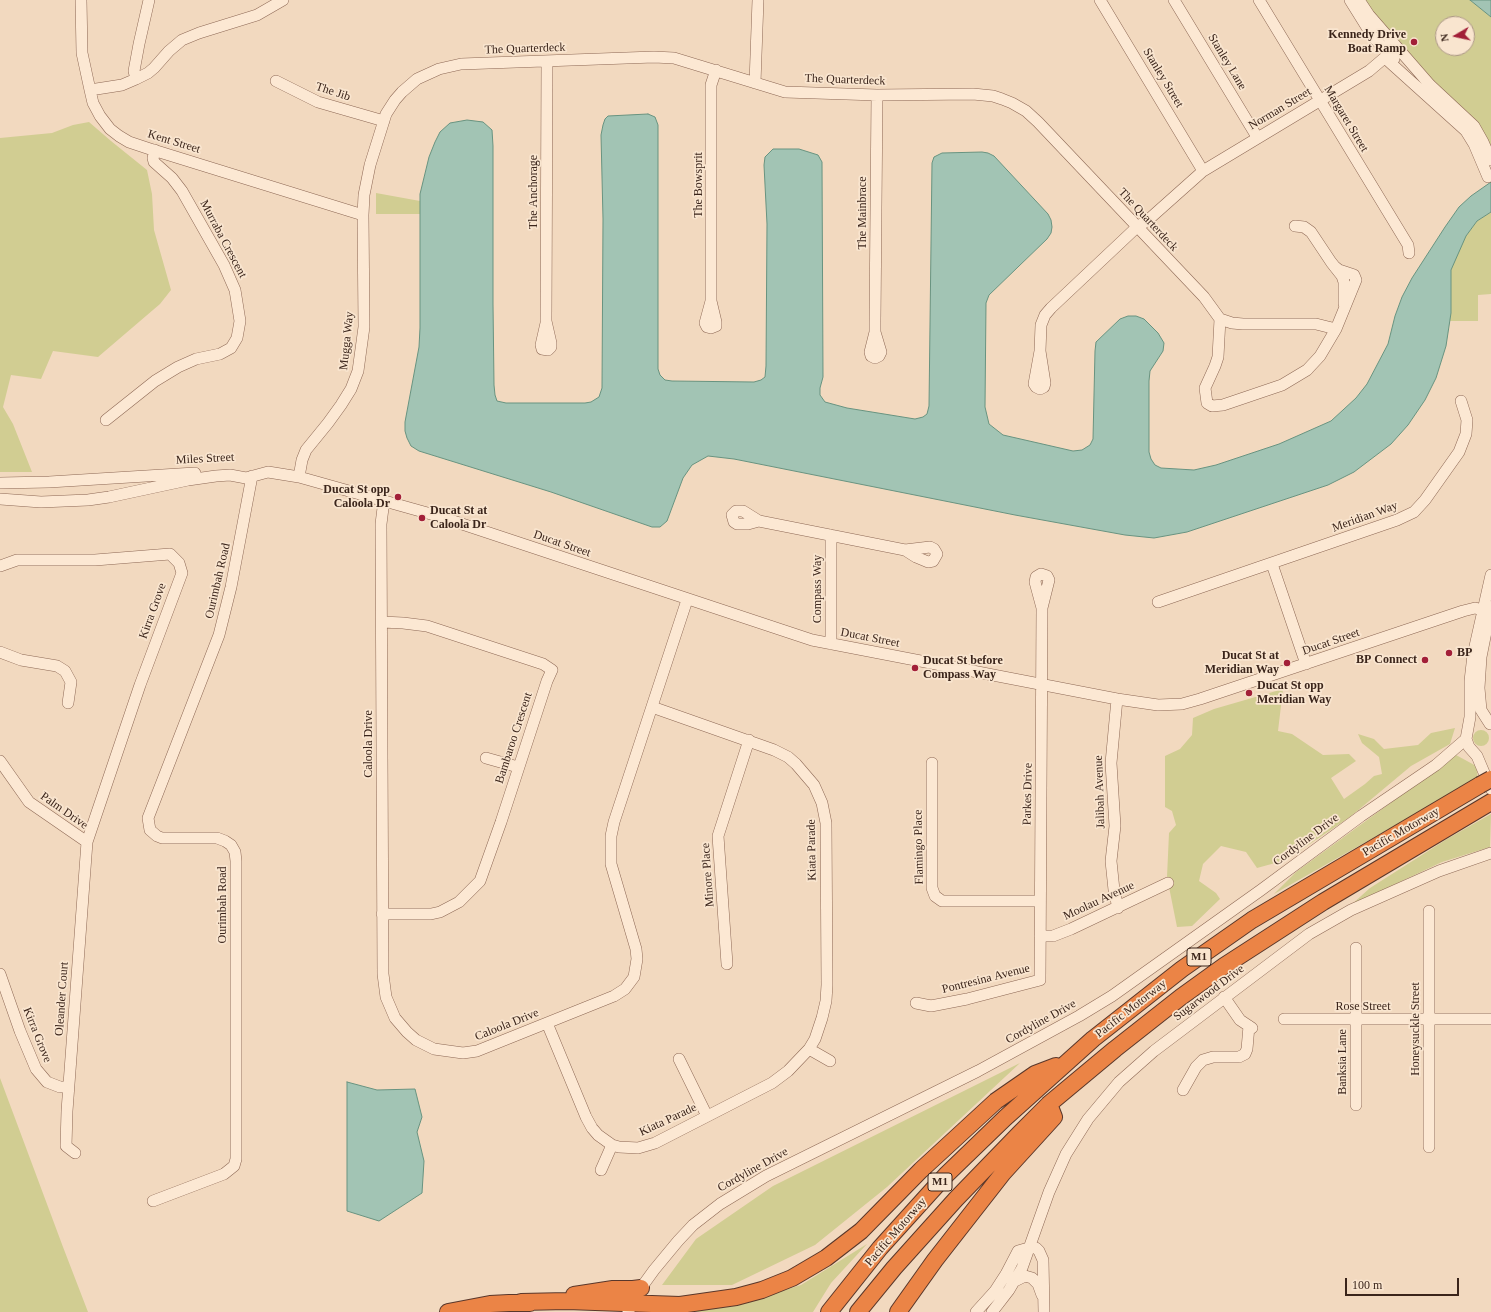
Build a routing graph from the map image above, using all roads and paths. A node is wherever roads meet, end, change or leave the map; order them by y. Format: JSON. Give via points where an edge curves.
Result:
{"nodes":[{"id":1,"x":82,"y":0,"type":"edge"},
{"id":2,"x":149,"y":0,"type":"edge"},
{"id":3,"x":283,"y":0,"type":"edge"},
{"id":4,"x":758,"y":0,"type":"edge"},
{"id":5,"x":1100,"y":0,"type":"edge"},
{"id":6,"x":1174,"y":0,"type":"edge"},
{"id":7,"x":1259,"y":0,"type":"edge"},
{"id":8,"x":1350,"y":0,"type":"edge"},
{"id":9,"x":1360,"y":2,"type":"edge"},
{"id":10,"x":1387,"y":56,"type":"junction"},
{"id":11,"x":547,"y":61,"type":"junction"},
{"id":12,"x":716,"y":70,"type":"junction"},
{"id":13,"x":136,"y":79,"type":"junction"},
{"id":14,"x":276,"y":81,"type":"dead end"},
{"id":15,"x":755,"y":83,"type":"junction"},
{"id":16,"x":1430,"y":85,"type":"junction"},
{"id":17,"x":90,"y":90,"type":"junction"},
{"id":18,"x":877,"y":95,"type":"junction"},
{"id":19,"x":1319,"y":100,"type":"junction"},
{"id":20,"x":384,"y":121,"type":"junction"},
{"id":21,"x":1257,"y":137,"type":"junction"},
{"id":22,"x":155,"y":150,"type":"junction"},
{"id":23,"x":1491,"y":160,"type":"edge"},
{"id":24,"x":1203,"y":170,"type":"junction"},
{"id":25,"x":1488,"y":178,"type":"dead end"},
{"id":26,"x":363,"y":215,"type":"junction"},
{"id":27,"x":1295,"y":226,"type":"dead end"},
{"id":28,"x":1137,"y":227,"type":"junction"},
{"id":29,"x":1409,"y":253,"type":"dead end"},
{"id":30,"x":710,"y":301,"type":"dead end"},
{"id":31,"x":1220,"y":319,"type":"junction"},
{"id":32,"x":546,"y":323,"type":"dead end"},
{"id":33,"x":1336,"y":329,"type":"junction"},
{"id":34,"x":875,"y":332,"type":"dead end"},
{"id":35,"x":1040,"y":351,"type":"dead end"},
{"id":36,"x":1461,"y":401,"type":"dead end"},
{"id":37,"x":106,"y":420,"type":"dead end"},
{"id":38,"x":252,"y":476,"type":"junction"},
{"id":39,"x":299,"y":477,"type":"junction"},
{"id":40,"x":0,"y":484,"type":"edge"},
{"id":41,"x":0,"y":499,"type":"edge"},
{"id":42,"x":384,"y":500,"type":"junction"},
{"id":43,"x":759,"y":521,"type":"dead end"},
{"id":44,"x":831,"y":535,"type":"junction"},
{"id":45,"x":905,"y":550,"type":"dead end"},
{"id":46,"x":1272,"y":564,"type":"junction"},
{"id":47,"x":0,"y":566,"type":"edge"},
{"id":48,"x":1491,"y":575,"type":"edge"},
{"id":49,"x":688,"y":600,"type":"junction"},
{"id":50,"x":1158,"y":602,"type":"dead end"},
{"id":51,"x":1042,"y":608,"type":"dead end"},
{"id":52,"x":1488,"y":609,"type":"edge"},
{"id":53,"x":382,"y":622,"type":"junction"},
{"id":54,"x":831,"y":644,"type":"junction"},
{"id":55,"x":0,"y":652,"type":"edge"},
{"id":56,"x":1306,"y":664,"type":"junction"},
{"id":57,"x":1042,"y":685,"type":"junction"},
{"id":58,"x":1117,"y":699,"type":"junction"},
{"id":59,"x":68,"y":703,"type":"dead end"},
{"id":60,"x":652,"y":707,"type":"junction"},
{"id":61,"x":1491,"y":724,"type":"edge"},
{"id":62,"x":1467,"y":735,"type":"junction"},
{"id":63,"x":749,"y":740,"type":"junction"},
{"id":64,"x":486,"y":758,"type":"dead end"},
{"id":65,"x":0,"y":761,"type":"edge"},
{"id":66,"x":932,"y":763,"type":"dead end"},
{"id":67,"x":518,"y":767,"type":"junction"},
{"id":68,"x":1488,"y":792,"type":"edge"},
{"id":69,"x":87,"y":842,"type":"junction"},
{"id":70,"x":1491,"y":853,"type":"edge"},
{"id":71,"x":1168,"y":883,"type":"dead end"},
{"id":72,"x":1040,"y":901,"type":"junction"},
{"id":73,"x":1118,"y":908,"type":"junction"},
{"id":74,"x":1429,"y":911,"type":"dead end"},
{"id":75,"x":382,"y":914,"type":"junction"},
{"id":76,"x":1040,"y":936,"type":"junction"},
{"id":77,"x":1356,"y":948,"type":"dead end"},
{"id":78,"x":727,"y":964,"type":"dead end"},
{"id":79,"x":0,"y":974,"type":"edge"},
{"id":80,"x":1040,"y":980,"type":"joint"},
{"id":81,"x":1224,"y":997,"type":"junction"},
{"id":82,"x":916,"y":1003,"type":"dead end"},
{"id":83,"x":1284,"y":1019,"type":"dead end"},
{"id":84,"x":1428,"y":1019,"type":"junction"},
{"id":85,"x":1491,"y":1019,"type":"edge"},
{"id":86,"x":1356,"y":1020,"type":"junction"},
{"id":87,"x":547,"y":1023,"type":"junction"},
{"id":88,"x":809,"y":1049,"type":"junction"},
{"id":89,"x":679,"y":1059,"type":"dead end"},
{"id":90,"x":830,"y":1061,"type":"dead end"},
{"id":91,"x":1064,"y":1064,"type":"junction"},
{"id":92,"x":68,"y":1087,"type":"junction"},
{"id":93,"x":1183,"y":1090,"type":"dead end"},
{"id":94,"x":1049,"y":1104,"type":"junction"},
{"id":95,"x":1356,"y":1105,"type":"dead end"},
{"id":96,"x":707,"y":1116,"type":"junction"},
{"id":97,"x":612,"y":1145,"type":"junction"},
{"id":98,"x":1429,"y":1147,"type":"dead end"},
{"id":99,"x":75,"y":1153,"type":"dead end"},
{"id":100,"x":601,"y":1170,"type":"dead end"},
{"id":101,"x":154,"y":1201,"type":"dead end"},
{"id":102,"x":1030,"y":1247,"type":"junction"},
{"id":103,"x":1015,"y":1281,"type":"junction"},
{"id":104,"x":641,"y":1288,"type":"junction"},
{"id":105,"x":521,"y":1302,"type":"junction"},
{"id":106,"x":630,"y":1308,"type":"edge"},
{"id":107,"x":900,"y":1310,"type":"edge"},
{"id":108,"x":448,"y":1312,"type":"edge"},
{"id":109,"x":607,"y":1312,"type":"edge"},
{"id":110,"x":829,"y":1312,"type":"edge"},
{"id":111,"x":858,"y":1312,"type":"edge"},
{"id":112,"x":976,"y":1312,"type":"edge"},
{"id":113,"x":992,"y":1312,"type":"edge"},
{"id":114,"x":1044,"y":1312,"type":"edge"}],
"edges":[{"from":1,"to":17,"type":"street","name":"Kent Street","via":[[82,54]]},
{"from":2,"to":13,"type":"street","via":[[138,44],[134,71]]},
{"from":3,"to":13,"type":"street","via":[[257,16],[182,40],[154,68]]},
{"from":4,"to":15,"type":"street"},
{"from":5,"to":24,"type":"street","name":"Stanley Street"},
{"from":6,"to":21,"type":"street","name":"Stanley Lane"},
{"from":7,"to":19,"type":"street","name":"Margaret Street"},
{"from":8,"to":10,"type":"street"},
{"from":9,"to":10,"type":"street","via":[[1372,26],[1390,49]]},
{"from":9,"to":16,"type":"street"},
{"from":10,"to":16,"type":"street"},
{"from":10,"to":19,"type":"street","name":"Norman Street","via":[[1370,71]]},
{"from":10,"to":25,"type":"street","via":[[1466,131]]},
{"from":11,"to":12,"type":"street","name":"The Quarterdeck","via":[[664,57]]},
{"from":11,"to":20,"type":"street","name":"The Quarterdeck","via":[[461,64],[439,68],[408,86],[395,100]]},
{"from":11,"to":32,"type":"street","name":"The Anchorage"},
{"from":12,"to":15,"type":"street","name":"The Quarterdeck"},
{"from":12,"to":30,"type":"street","name":"The Bowsprit","via":[[711,85]]},
{"from":13,"to":17,"type":"street","via":[[122,85]]},
{"from":14,"to":20,"type":"street","name":"The Jib","via":[[318,102]]},
{"from":15,"to":18,"type":"street","name":"The Quarterdeck","via":[[785,92]]},
{"from":16,"to":23,"type":"street","via":[[1474,126]]},
{"from":17,"to":22,"type":"street","name":"Kent Street","via":[[96,110],[110,129],[129,142]]},
{"from":18,"to":28,"type":"street","name":"The Quarterdeck","via":[[973,94],[993,96],[1012,103],[1038,122]]},
{"from":18,"to":34,"type":"street","name":"The Mainbrace"},
{"from":19,"to":21,"type":"street","name":"Norman Street"},
{"from":19,"to":29,"type":"street","name":"Margaret Street","via":[[1408,245]]},
{"from":20,"to":26,"type":"street","name":"The Quarterdeck","via":[[368,176]]},
{"from":21,"to":24,"type":"street","name":"Norman Street"},
{"from":22,"to":26,"type":"street","name":"Kent Street"},
{"from":22,"to":37,"type":"street","name":"Murraba Crescent","via":[[154,162],[182,191],[224,264],[235,290],[240,322],[237,338],[231,348],[178,367],[155,381]]},
{"from":24,"to":28,"type":"street","name":"Norman Street"},
{"from":26,"to":39,"type":"street","name":"Mugga Way","via":[[364,327],[360,365],[351,389],[328,424],[306,450]]},
{"from":27,"to":33,"type":"street","via":[[1304,227],[1311,232],[1334,266],[1357,278]]},
{"from":28,"to":31,"type":"street","name":"The Quarterdeck","via":[[1204,297]]},
{"from":28,"to":35,"type":"street","name":"Norman Street","via":[[1045,315],[1041,325]]},
{"from":31,"to":33,"type":"street","via":[[1243,324],[1316,324]]},
{"from":31,"to":33,"type":"street","via":[[1218,356],[1205,388],[1207,403],[1212,406],[1223,405],[1282,385],[1307,370],[1320,356]]},
{"from":36,"to":46,"type":"street","name":"Meridian Way","via":[[1467,420],[1466,434],[1459,452],[1414,512]]},
{"from":38,"to":39,"type":"street","name":"Ducat Street","via":[[268,472]]},
{"from":38,"to":40,"type":"street","name":"Miles Street","via":[[238,470]]},
{"from":38,"to":41,"type":"street","name":"Miles Street","via":[[198,478],[88,500],[42,502]]},
{"from":38,"to":101,"type":"street","name":"Ourimbah Road","via":[[232,587],[218,635],[148,818],[150,830],[162,838],[217,838],[225,840],[235,852],[236,1159],[234,1166],[224,1174]]},
{"from":39,"to":42,"type":"street","name":"Ducat Street"},
{"from":42,"to":49,"type":"street","name":"Ducat Street"},
{"from":42,"to":53,"type":"street","name":"Caloola Drive","via":[[381,524]]},
{"from":43,"to":44,"type":"street"},
{"from":44,"to":45,"type":"street"},
{"from":44,"to":54,"type":"street","name":"Compass Way"},
{"from":46,"to":50,"type":"street","name":"Meridian Way"},
{"from":46,"to":56,"type":"street"},
{"from":47,"to":69,"type":"street","name":"Kirra Grove","via":[[17,560],[95,560],[170,554],[179,562],[182,572],[140,685]]},
{"from":48,"to":52,"type":"street"},
{"from":49,"to":54,"type":"street","name":"Ducat Street"},
{"from":49,"to":60,"type":"street","name":"Caloola Drive"},
{"from":51,"to":57,"type":"street","name":"Parkes Drive"},
{"from":52,"to":56,"type":"street","name":"Ducat Street","via":[[1475,608],[1450,615]]},
{"from":52,"to":61,"type":"street","via":[[1479,692],[1481,710]]},
{"from":52,"to":62,"type":"street","via":[[1471,669]]},
{"from":53,"to":67,"type":"street","name":"Bambaroo Crescent","via":[[427,626],[543,664],[552,670]]},
{"from":53,"to":75,"type":"street","name":"Caloola Drive"},
{"from":54,"to":57,"type":"street","name":"Ducat Street"},
{"from":55,"to":59,"type":"street","via":[[21,660],[57,666],[65,670],[71,682]]},
{"from":56,"to":58,"type":"street","name":"Ducat Street","via":[[1182,704],[1158,705]]},
{"from":57,"to":58,"type":"street","name":"Ducat Street"},
{"from":57,"to":72,"type":"street","name":"Parkes Drive"},
{"from":58,"to":73,"type":"street","name":"Jalibah Avenue","via":[[1110,763],[1115,826],[1111,861]]},
{"from":60,"to":63,"type":"street","name":"Kiata Parade"},
{"from":60,"to":87,"type":"street","name":"Caloola Drive","via":[[610,836],[611,864],[636,950],[634,977],[625,989],[614,996]]},
{"from":61,"to":62,"type":"street","name":"Cordyline Drive","via":[[1478,722]]},
{"from":62,"to":68,"type":"street","via":[[1469,747],[1477,756]]},
{"from":62,"to":104,"type":"street","name":"Cordyline Drive","via":[[1436,765],[1361,816],[1112,996],[978,1071],[766,1176],[720,1204],[693,1225]]},
{"from":63,"to":78,"type":"street","name":"Minore Place","via":[[718,836]]},
{"from":63,"to":88,"type":"street","name":"Kiata Parade","via":[[788,757],[796,764],[814,785],[825,812],[826,1001],[818,1032]]},
{"from":64,"to":67,"type":"street"},
{"from":65,"to":69,"type":"street","name":"Palm Drive","via":[[29,802]]},
{"from":66,"to":72,"type":"street","name":"Flamingo Place","via":[[932,888],[935,896],[942,900]]},
{"from":67,"to":75,"type":"street","name":"Bambaroo Crescent","via":[[480,881],[467,896],[450,908],[431,914]]},
{"from":68,"to":91,"type":"highway","name":"Pacific Motorway","number":"M1","via":[[1252,920],[1182,969]]},
{"from":68,"to":94,"type":"highway","name":"Pacific Motorway","number":"M1","via":[[1224,966],[1115,1049]]},
{"from":69,"to":92,"type":"street","name":"Oleander Court"},
{"from":70,"to":81,"type":"street","name":"Sugarwood Drive","via":[[1439,871],[1351,910],[1309,934]]},
{"from":71,"to":73,"type":"street","name":"Moolau Avenue"},
{"from":72,"to":76,"type":"street","name":"Parkes Drive"},
{"from":73,"to":76,"type":"street","name":"Moolau Avenue","via":[[1053,936]]},
{"from":74,"to":84,"type":"street","name":"Honeysuckle Street"},
{"from":75,"to":87,"type":"street","name":"Caloola Drive","via":[[382,963],[386,997],[395,1018],[416,1040],[442,1051],[472,1052]]},
{"from":76,"to":80,"type":"street","name":"Parkes Drive"},
{"from":77,"to":86,"type":"street","name":"Banksia Lane"},
{"from":79,"to":92,"type":"street","name":"Kirra Grove","via":[[36,1069],[47,1082]]},
{"from":80,"to":82,"type":"street","name":"Pontresina Avenue","via":[[931,1006]]},
{"from":81,"to":93,"type":"street","via":[[1240,1020],[1251,1027],[1245,1054],[1239,1057],[1213,1057],[1203,1060]]},
{"from":81,"to":102,"type":"street","name":"Sugarwood Drive","via":[[1118,1082],[1088,1119],[1066,1154],[1049,1192]]},
{"from":83,"to":86,"type":"street","name":"Rose Street"},
{"from":84,"to":85,"type":"street","name":"Rose Street"},
{"from":84,"to":86,"type":"street","name":"Rose Street"},
{"from":84,"to":98,"type":"street","name":"Honeysuckle Street"},
{"from":86,"to":95,"type":"street","name":"Banksia Lane"},
{"from":87,"to":97,"type":"street","name":"Kiata Parade","via":[[586,1117],[598,1135]]},
{"from":88,"to":90,"type":"street"},
{"from":88,"to":96,"type":"street","name":"Kiata Parade","via":[[772,1084]]},
{"from":89,"to":96,"type":"street"},
{"from":91,"to":106,"type":"highway","via":[[1035,1074],[996,1101],[921,1170],[861,1231],[826,1258],[792,1278],[736,1297],[680,1305]]},
{"from":91,"to":110,"type":"highway","name":"Pacific Motorway","number":"M1","via":[[946,1175],[880,1248]]},
{"from":92,"to":99,"type":"street","name":"Oleander Court","via":[[66,1146]]},
{"from":94,"to":107,"type":"highway","via":[[1054,1117],[1002,1173]]},
{"from":94,"to":111,"type":"highway","name":"Pacific Motorway","number":"M1","via":[[956,1199]]},
{"from":96,"to":97,"type":"street","name":"Kiata Parade","via":[[648,1146],[627,1148]]},
{"from":97,"to":100,"type":"street"},
{"from":102,"to":103,"type":"street","name":"Sugarwood Drive"},
{"from":102,"to":112,"type":"street","via":[[1017,1253],[995,1291]]},
{"from":102,"to":114,"type":"street","via":[[1037,1248],[1043,1260]]},
{"from":103,"to":113,"type":"street","name":"Sugarwood Drive"},
{"from":103,"to":114,"type":"street","via":[[1027,1276],[1037,1282]]},
{"from":104,"to":105,"type":"highway","via":[[613,1289]]},
{"from":104,"to":106,"type":"street","name":"Cordyline Drive"},
{"from":105,"to":106,"type":"highway","via":[[567,1301]]},
{"from":105,"to":108,"type":"highway","via":[[490,1304]]},
{"from":105,"to":109,"type":"highway"}]}
